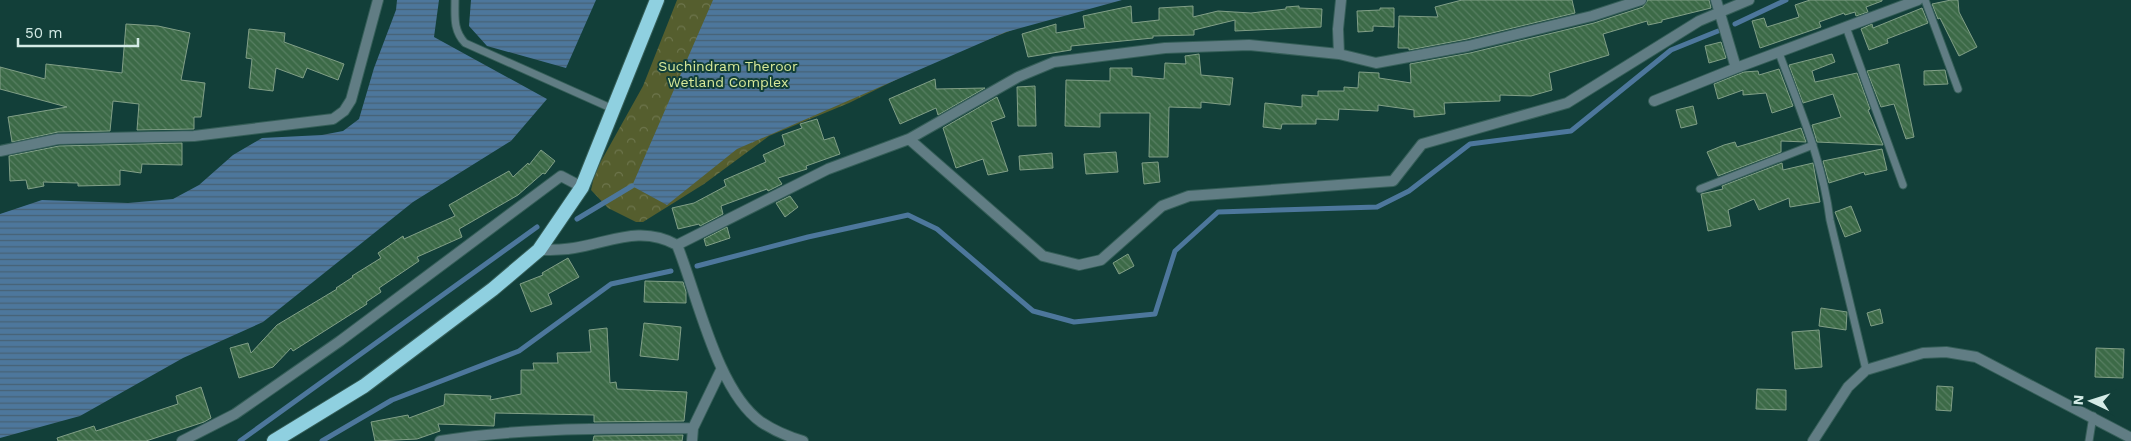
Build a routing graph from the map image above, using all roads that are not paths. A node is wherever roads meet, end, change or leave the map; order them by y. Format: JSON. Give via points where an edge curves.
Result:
{"nodes":[{"id":1,"x":378,"y":0,"type":"edge"},
{"id":2,"x":454,"y":0,"type":"edge"},
{"id":3,"x":657,"y":0,"type":"edge"},
{"id":4,"x":1341,"y":0,"type":"edge"},
{"id":5,"x":1641,"y":0,"type":"edge"},
{"id":6,"x":1716,"y":0,"type":"edge"},
{"id":7,"x":1749,"y":0,"type":"edge"},
{"id":8,"x":1918,"y":0,"type":"edge"},
{"id":9,"x":1925,"y":0,"type":"edge"},
{"id":10,"x":1718,"y":13,"type":"junction"},
{"id":11,"x":1846,"y":27,"type":"junction"},
{"id":12,"x":1779,"y":53,"type":"junction"},
{"id":13,"x":1339,"y":54,"type":"junction"},
{"id":14,"x":1736,"y":68,"type":"junction"},
{"id":15,"x":1958,"y":88,"type":"dead end"},
{"id":16,"x":1654,"y":101,"type":"dead end"},
{"id":17,"x":613,"y":109,"type":"junction"},
{"id":18,"x":909,"y":139,"type":"junction"},
{"id":19,"x":1812,"y":145,"type":"junction"},
{"id":20,"x":0,"y":151,"type":"edge"},
{"id":21,"x":1903,"y":185,"type":"dead end"},
{"id":22,"x":582,"y":186,"type":"junction"},
{"id":23,"x":1700,"y":189,"type":"dead end"},
{"id":24,"x":676,"y":244,"type":"junction"},
{"id":25,"x":539,"y":250,"type":"junction"},
{"id":26,"x":722,"y":370,"type":"junction"},
{"id":27,"x":1866,"y":370,"type":"junction"},
{"id":28,"x":2093,"y":416,"type":"junction"},
{"id":29,"x":693,"y":428,"type":"junction"},
{"id":30,"x":2131,"y":438,"type":"edge"},
{"id":31,"x":182,"y":441,"type":"edge"},
{"id":32,"x":274,"y":441,"type":"edge"},
{"id":33,"x":440,"y":441,"type":"edge"},
{"id":34,"x":692,"y":441,"type":"edge"},
{"id":35,"x":803,"y":441,"type":"edge"},
{"id":36,"x":1814,"y":441,"type":"edge"},
{"id":37,"x":2089,"y":441,"type":"edge"}],
"edges":[{"from":1,"to":20,"type":"street","via":[[351,100],[333,119],[194,136],[58,139]]},
{"from":2,"to":17,"type":"lane","via":[[455,26],[465,43]]},
{"from":3,"to":17,"type":"highway"},
{"from":4,"to":13,"type":"street"},
{"from":5,"to":13,"type":"street","via":[[1592,16],[1468,46],[1376,63]]},
{"from":6,"to":10,"type":"street"},
{"from":7,"to":10,"type":"street"},
{"from":8,"to":11,"type":"street"},
{"from":9,"to":15,"type":"lane"},
{"from":10,"to":14,"type":"street"},
{"from":10,"to":18,"type":"street","via":[[1699,21],[1568,103],[1422,144],[1393,181],[1189,196],[1162,206],[1101,260],[1080,265],[1043,256]]},
{"from":11,"to":12,"type":"street"},
{"from":11,"to":21,"type":"lane"},
{"from":12,"to":14,"type":"street"},
{"from":12,"to":19,"type":"lane"},
{"from":13,"to":18,"type":"street","via":[[1249,44],[1165,48],[1054,62],[1018,77]]},
{"from":14,"to":16,"type":"street"},
{"from":17,"to":22,"type":"highway"},
{"from":18,"to":24,"type":"street","via":[[828,169]]},
{"from":19,"to":23,"type":"lane"},
{"from":19,"to":27,"type":"lane","via":[[1827,194],[1830,220]]},
{"from":22,"to":25,"type":"highway"},
{"from":22,"to":31,"type":"street","via":[[561,176],[340,341],[234,414]]},
{"from":24,"to":25,"type":"street","via":[[662,237],[625,236],[574,248]]},
{"from":24,"to":26,"type":"street"},
{"from":25,"to":32,"type":"highway","via":[[493,289],[364,386]]},
{"from":26,"to":29,"type":"street"},
{"from":26,"to":35,"type":"street","via":[[761,422]]},
{"from":27,"to":28,"type":"street","via":[[1923,353],[1963,353]]},
{"from":27,"to":36,"type":"street","via":[[1848,387]]},
{"from":28,"to":30,"type":"street"},
{"from":28,"to":37,"type":"lane"},
{"from":29,"to":33,"type":"street","via":[[541,429]]},
{"from":29,"to":34,"type":"street"}]}
